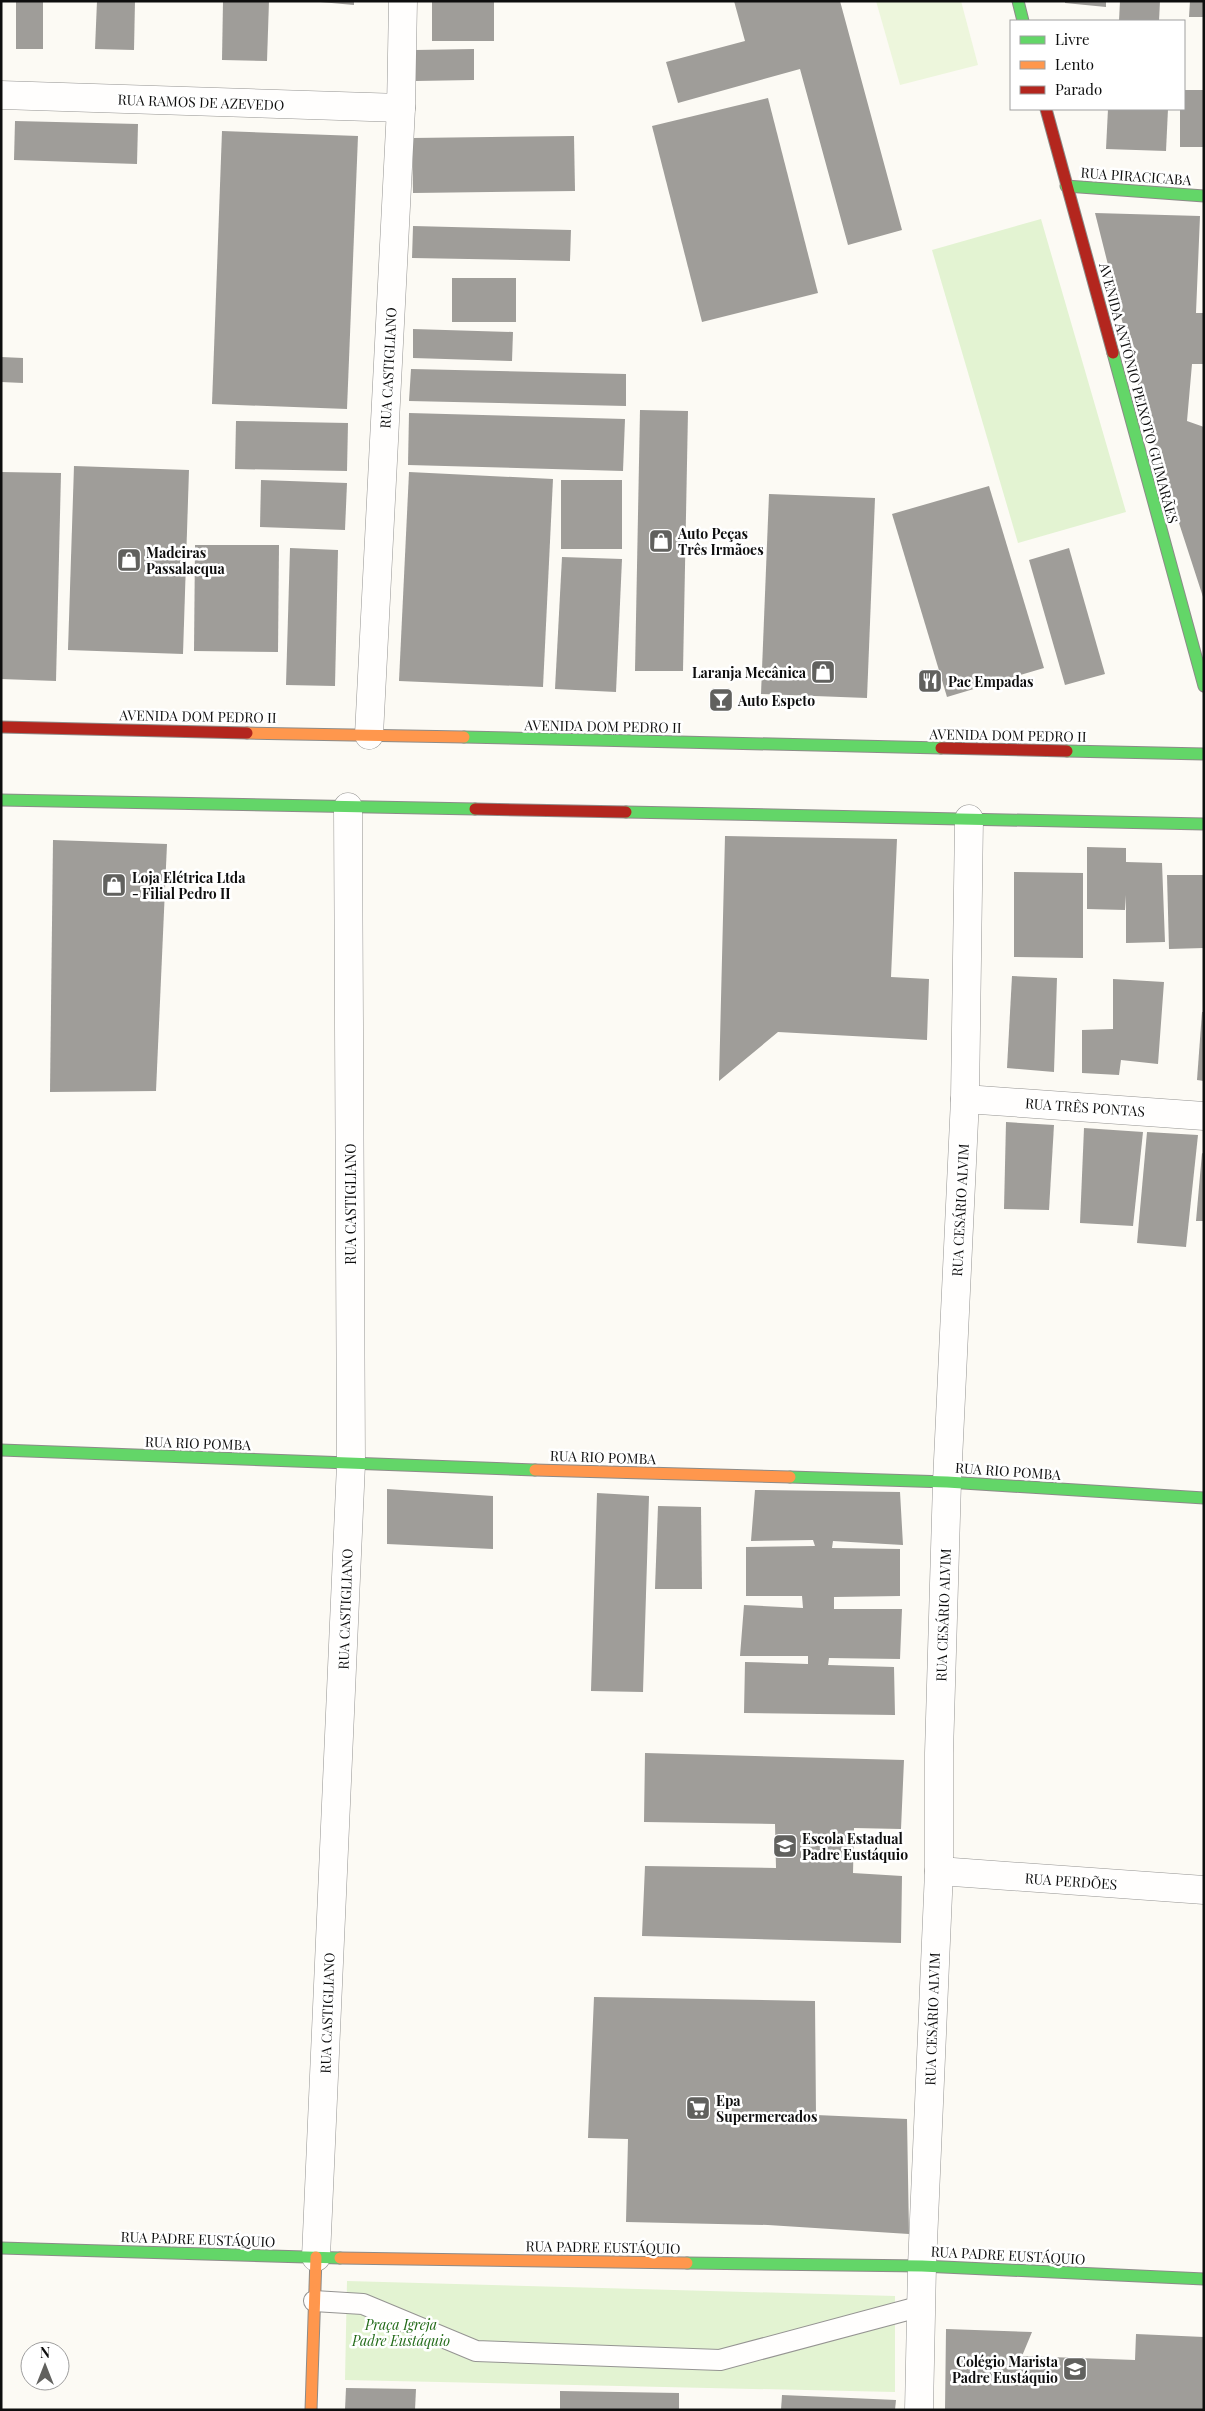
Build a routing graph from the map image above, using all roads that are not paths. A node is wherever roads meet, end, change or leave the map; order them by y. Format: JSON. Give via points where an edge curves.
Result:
{"nodes":[{"id":1,"x":403,"y":1,"type":"edge"},
{"id":2,"x":1018,"y":1,"type":"edge"},
{"id":3,"x":1023,"y":20,"type":"edge"},
{"id":4,"x":1,"y":95,"type":"edge"},
{"id":5,"x":401,"y":108,"type":"junction"},
{"id":6,"x":1046,"y":110,"type":"edge"},
{"id":7,"x":1066,"y":186,"type":"junction"},
{"id":8,"x":1204,"y":196,"type":"edge"},
{"id":9,"x":1204,"y":686,"type":"edge"},
{"id":10,"x":1,"y":727,"type":"edge"},
{"id":11,"x":369,"y":735,"type":"junction"},
{"id":12,"x":1204,"y":754,"type":"edge"},
{"id":13,"x":1,"y":800,"type":"edge"},
{"id":14,"x":348,"y":807,"type":"junction"},
{"id":15,"x":969,"y":820,"type":"junction"},
{"id":16,"x":1204,"y":824,"type":"edge"},
{"id":17,"x":965,"y":1099,"type":"junction"},
{"id":18,"x":1204,"y":1116,"type":"edge"},
{"id":19,"x":1,"y":1450,"type":"edge"},
{"id":20,"x":351,"y":1464,"type":"junction"},
{"id":21,"x":947,"y":1482,"type":"junction"},
{"id":22,"x":1204,"y":1498,"type":"edge"},
{"id":23,"x":939,"y":1871,"type":"junction"},
{"id":24,"x":1204,"y":1890,"type":"edge"},
{"id":25,"x":1,"y":2248,"type":"edge"},
{"id":26,"x":316,"y":2258,"type":"junction"},
{"id":27,"x":922,"y":2266,"type":"junction"},
{"id":28,"x":1204,"y":2279,"type":"edge"},
{"id":29,"x":314,"y":2301,"type":"junction"},
{"id":30,"x":922,"y":2306,"type":"junction"},
{"id":31,"x":311,"y":2410,"type":"edge"},
{"id":32,"x":919,"y":2410,"type":"edge"}],
"edges":[{"from":1,"to":5,"type":"street","name":"RUA CASTIGLIANO"},
{"from":2,"to":3,"type":"main road"},
{"from":4,"to":5,"type":"street","name":"RUA RAMOS DE AZEVEDO"},
{"from":5,"to":11,"type":"street","name":"RUA CASTIGLIANO"},
{"from":6,"to":7,"type":"main road","name":"AVENIDA ANTÔNIO PEIXOTO GUIMARÃES"},
{"from":7,"to":8,"type":"main road","name":"RUA PIRACICABA"},
{"from":7,"to":9,"type":"main road","name":"AVENIDA ANTÔNIO PEIXOTO GUIMARÃES"},
{"from":10,"to":11,"type":"main road","name":"AVENIDA DOM PEDRO II"},
{"from":11,"to":12,"type":"main road","name":"AVENIDA DOM PEDRO II"},
{"from":13,"to":14,"type":"main road"},
{"from":14,"to":15,"type":"main road"},
{"from":14,"to":20,"type":"street","name":"RUA CASTIGLIANO"},
{"from":15,"to":16,"type":"main road"},
{"from":15,"to":17,"type":"street","name":"RUA CESÁRIO ALVIM"},
{"from":17,"to":18,"type":"street","name":"RUA TRÊS PONTAS"},
{"from":17,"to":21,"type":"street","name":"RUA CESÁRIO ALVIM"},
{"from":19,"to":20,"type":"main road","name":"RUA RIO POMBA"},
{"from":20,"to":21,"type":"main road","name":"RUA RIO POMBA"},
{"from":20,"to":26,"type":"street","name":"RUA CASTIGLIANO"},
{"from":21,"to":22,"type":"main road","name":"RUA RIO POMBA"},
{"from":21,"to":23,"type":"street","name":"RUA CESÁRIO ALVIM","via":[[938,1753]]},
{"from":23,"to":24,"type":"street","name":"RUA PERDÕES"},
{"from":23,"to":27,"type":"street","name":"RUA CESÁRIO ALVIM"},
{"from":25,"to":26,"type":"main road","name":"RUA PADRE EUSTÁQUIO"},
{"from":26,"to":27,"type":"main road","name":"RUA PADRE EUSTÁQUIO"},
{"from":26,"to":29,"type":"main road","name":"RUA CASTIGLIANO"},
{"from":27,"to":28,"type":"main road","name":"RUA PADRE EUSTÁQUIO"},
{"from":27,"to":30,"type":"street","name":"RUA CESÁRIO ALVIM"},
{"from":29,"to":30,"type":"lane","via":[[363,2304],[476,2351],[720,2360]]},
{"from":29,"to":31,"type":"main road","name":"RUA CASTIGLIANO"},
{"from":30,"to":32,"type":"street","name":"RUA CESÁRIO ALVIM"}]}
